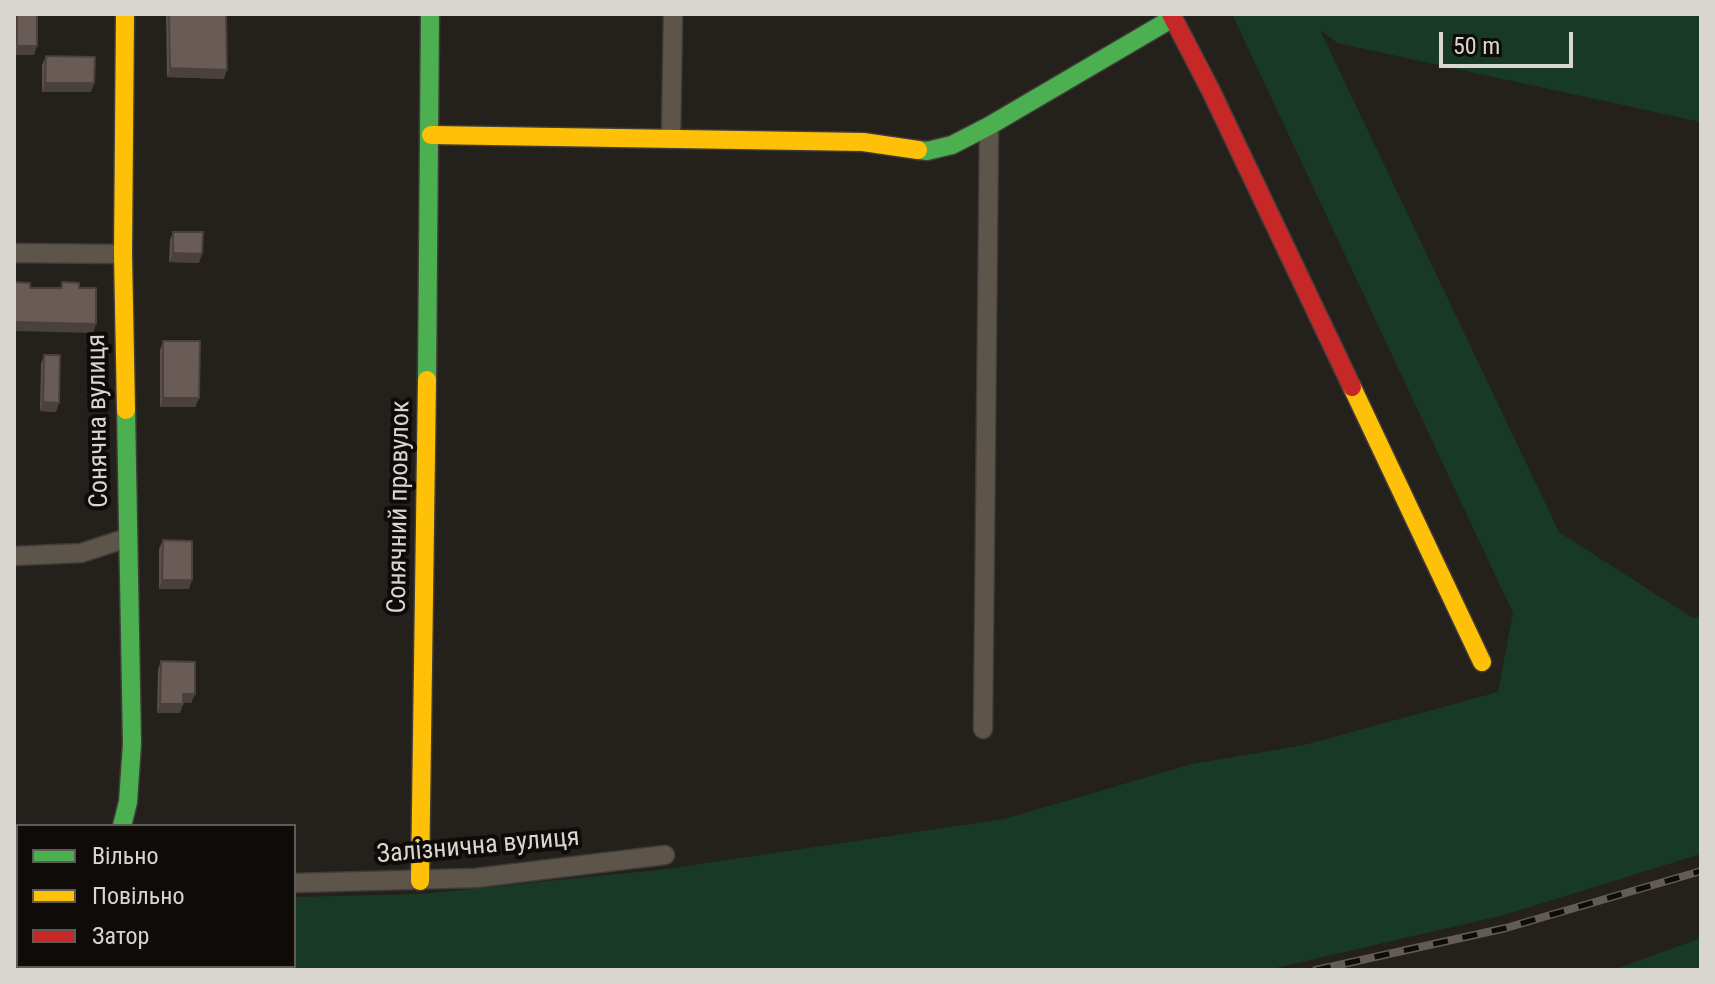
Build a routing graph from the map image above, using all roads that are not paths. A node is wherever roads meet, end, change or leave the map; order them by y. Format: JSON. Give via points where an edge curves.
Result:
{"nodes":[{"id":1,"x":125,"y":14,"type":"edge"},
{"id":2,"x":430,"y":14,"type":"edge"},
{"id":3,"x":673,"y":14,"type":"edge"},
{"id":4,"x":1172,"y":16,"type":"edge"},
{"id":5,"x":989,"y":126,"type":"junction"},
{"id":6,"x":431,"y":135,"type":"junction"},
{"id":7,"x":671,"y":139,"type":"junction"},
{"id":8,"x":14,"y":253,"type":"edge"},
{"id":9,"x":123,"y":254,"type":"junction"},
{"id":10,"x":127,"y":538,"type":"junction"},
{"id":11,"x":14,"y":556,"type":"edge"},
{"id":12,"x":1482,"y":662,"type":"dead end"},
{"id":13,"x":983,"y":729,"type":"dead end"},
{"id":14,"x":122,"y":824,"type":"edge"},
{"id":15,"x":665,"y":855,"type":"dead end"},
{"id":16,"x":420,"y":881,"type":"junction"},
{"id":17,"x":296,"y":883,"type":"edge"}],
"edges":[{"from":1,"to":9,"type":"street","name":"Сонячна вулиця"},
{"from":2,"to":6,"type":"street","name":"Сонячний провулок"},
{"from":3,"to":7,"type":"street"},
{"from":4,"to":5,"type":"street"},
{"from":4,"to":12,"type":"street"},
{"from":5,"to":7,"type":"street","via":[[927,151],[863,142]]},
{"from":5,"to":13,"type":"street"},
{"from":6,"to":7,"type":"street"},
{"from":6,"to":16,"type":"street","name":"Сонячний провулок"},
{"from":8,"to":9,"type":"street"},
{"from":9,"to":10,"type":"street","name":"Сонячна вулиця"},
{"from":10,"to":11,"type":"street","via":[[81,553]]},
{"from":10,"to":14,"type":"street","name":"Сонячна вулиця","via":[[132,744]]},
{"from":15,"to":16,"type":"street","name":"Залізнична вулиця"},
{"from":16,"to":17,"type":"street","name":"Залізнична вулиця"}]}
